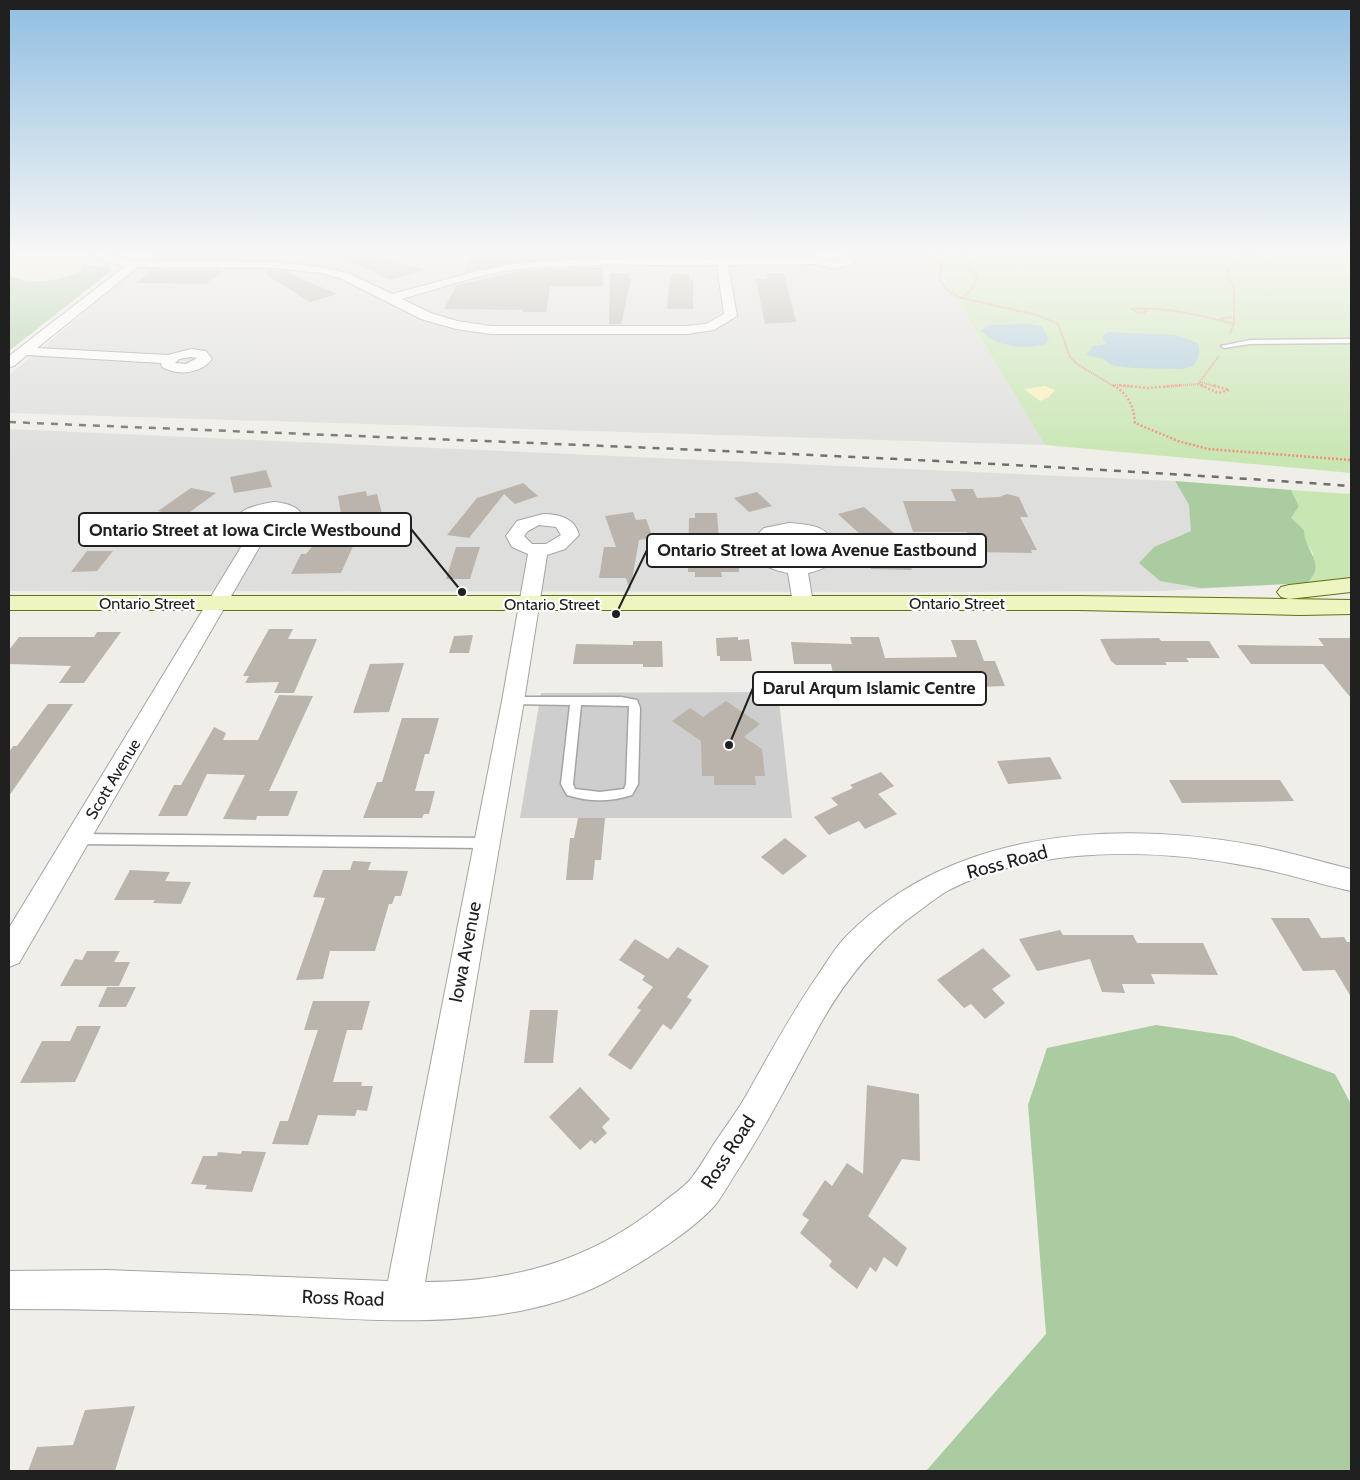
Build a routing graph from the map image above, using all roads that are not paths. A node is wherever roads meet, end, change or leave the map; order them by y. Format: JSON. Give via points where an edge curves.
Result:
{"nodes":[{"id":1,"x":62,"y":322,"type":"edge"},
{"id":2,"x":446,"y":322,"type":"edge"},
{"id":3,"x":719,"y":322,"type":"edge"},
{"id":4,"x":1351,"y":341,"type":"edge"},
{"id":5,"x":1224,"y":346,"type":"road end"},
{"id":6,"x":26,"y":351,"type":"junction"},
{"id":7,"x":170,"y":359,"type":"dead end"},
{"id":8,"x":9,"y":363,"type":"edge"},
{"id":9,"x":257,"y":536,"type":"dead end"},
{"id":10,"x":538,"y":550,"type":"dead end"},
{"id":11,"x":797,"y":568,"type":"dead end"},
{"id":12,"x":1351,"y":585,"type":"edge"},
{"id":13,"x":9,"y":603,"type":"edge"},
{"id":14,"x":803,"y":603,"type":"junction"},
{"id":15,"x":1125,"y":603,"type":"junction"},
{"id":16,"x":216,"y":604,"type":"junction"},
{"id":17,"x":529,"y":604,"type":"junction"},
{"id":18,"x":1351,"y":606,"type":"edge"},
{"id":19,"x":513,"y":701,"type":"junction"},
{"id":20,"x":576,"y":701,"type":"junction"},
{"id":21,"x":77,"y":839,"type":"junction"},
{"id":22,"x":486,"y":843,"type":"junction"},
{"id":23,"x":1351,"y":880,"type":"edge"},
{"id":24,"x":9,"y":954,"type":"edge"},
{"id":25,"x":9,"y":1290,"type":"edge"},
{"id":26,"x":402,"y":1300,"type":"junction"}],
"edges":[{"from":1,"to":6,"type":"street"},
{"from":2,"to":3,"type":"street","via":[[528,332],[694,329]]},
{"from":4,"to":5,"type":"lane","via":[[1250,342]]},
{"from":6,"to":7,"type":"street"},
{"from":6,"to":8,"type":"street"},
{"from":9,"to":16,"type":"street","name":"Scott Avenue"},
{"from":10,"to":17,"type":"street","name":"Iowa Avenue"},
{"from":11,"to":14,"type":"street"},
{"from":12,"to":15,"type":"main road","name":"Ontario Street"},
{"from":13,"to":16,"type":"main road","name":"Ontario Street"},
{"from":14,"to":15,"type":"main road","name":"Ontario Street"},
{"from":14,"to":17,"type":"main road","name":"Ontario Street"},
{"from":15,"to":18,"type":"main road","name":"Ontario Street","via":[[1300,608]]},
{"from":16,"to":17,"type":"main road","name":"Ontario Street"},
{"from":16,"to":21,"type":"street","name":"Scott Avenue"},
{"from":17,"to":19,"type":"street","name":"Iowa Avenue"},
{"from":19,"to":20,"type":"lane"},
{"from":19,"to":22,"type":"street","name":"Iowa Avenue"},
{"from":20,"to":20,"type":"lane","via":[[621,701],[632,703],[636,708],[632,784],[628,792],[615,796],[571,792],[567,784]]},
{"from":21,"to":22,"type":"lane"},
{"from":21,"to":24,"type":"street","name":"Scott Avenue"},
{"from":22,"to":26,"type":"street","name":"Iowa Avenue"},
{"from":23,"to":26,"type":"street","name":"Ross Road","via":[[1255,856],[1204,848],[1118,843],[1037,850],[983,865],[937,883],[892,914],[850,953],[808,1016],[755,1112],[702,1193],[655,1232],[588,1270],[525,1292],[456,1300]]},
{"from":25,"to":26,"type":"street","name":"Ross Road"}]}
